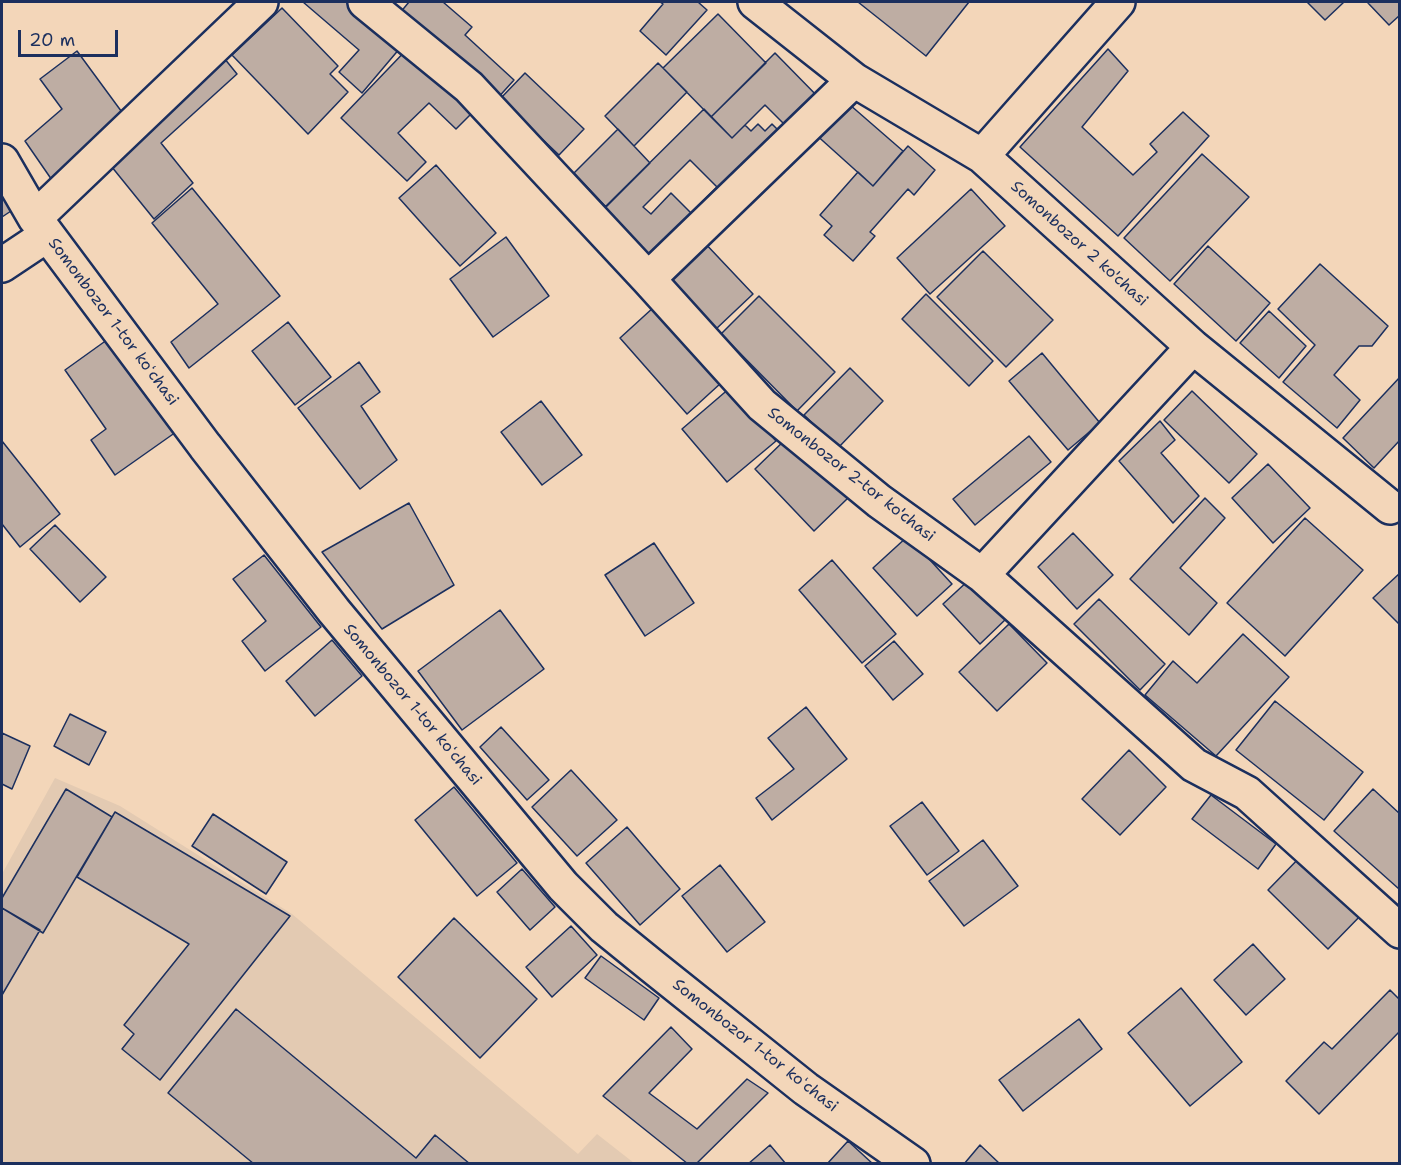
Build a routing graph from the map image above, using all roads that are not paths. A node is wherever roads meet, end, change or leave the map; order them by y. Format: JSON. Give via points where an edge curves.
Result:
{"nodes":[{"id":1,"x":261,"y":2,"type":"edge"},
{"id":2,"x":365,"y":2,"type":"edge"},
{"id":3,"x":755,"y":2,"type":"edge"},
{"id":4,"x":1118,"y":2,"type":"edge"},
{"id":5,"x":854,"y":80,"type":"junction"},
{"id":6,"x":982,"y":156,"type":"junction"},
{"id":7,"x":2,"y":160,"type":"edge"},
{"id":8,"x":41,"y":226,"type":"junction"},
{"id":9,"x":2,"y":265,"type":"edge"},
{"id":10,"x":648,"y":279,"type":"junction"},
{"id":11,"x":1193,"y":347,"type":"junction"},
{"id":12,"x":1390,"y":507,"type":"dead end"},
{"id":13,"x":982,"y":575,"type":"junction"},
{"id":14,"x":1400,"y":931,"type":"edge"},
{"id":15,"x":913,"y":1164,"type":"edge"}],
"edges":[{"from":1,"to":8,"type":"street"},
{"from":2,"to":10,"type":"street","name":"Somonbozor 2-tor ko'chasi","via":[[469,87]]},
{"from":3,"to":5,"type":"street","name":"Somonbozor 2 ko'chasi"},
{"from":4,"to":6,"type":"street"},
{"from":5,"to":6,"type":"street","name":"Somonbozor 2 ko'chasi"},
{"from":5,"to":10,"type":"street"},
{"from":6,"to":11,"type":"street","name":"Somonbozor 2 ko'chasi"},
{"from":7,"to":8,"type":"street","name":"Somonbozor 1-tor koʻchasi"},
{"from":8,"to":9,"type":"street"},
{"from":8,"to":15,"type":"street","name":"Somonbozor 1-tor koʻchasi","via":[[334,611],[563,886],[604,927],[806,1089]]},
{"from":10,"to":13,"type":"street","name":"Somonbozor 2-tor ko'chasi","via":[[762,405],[879,501]]},
{"from":11,"to":12,"type":"street","name":"Somonbozor 2 ko'chasi"},
{"from":11,"to":13,"type":"street"},
{"from":13,"to":14,"type":"street","name":"Somonbozor 2-tor ko'chasi","via":[[1194,765],[1247,794]]}]}
